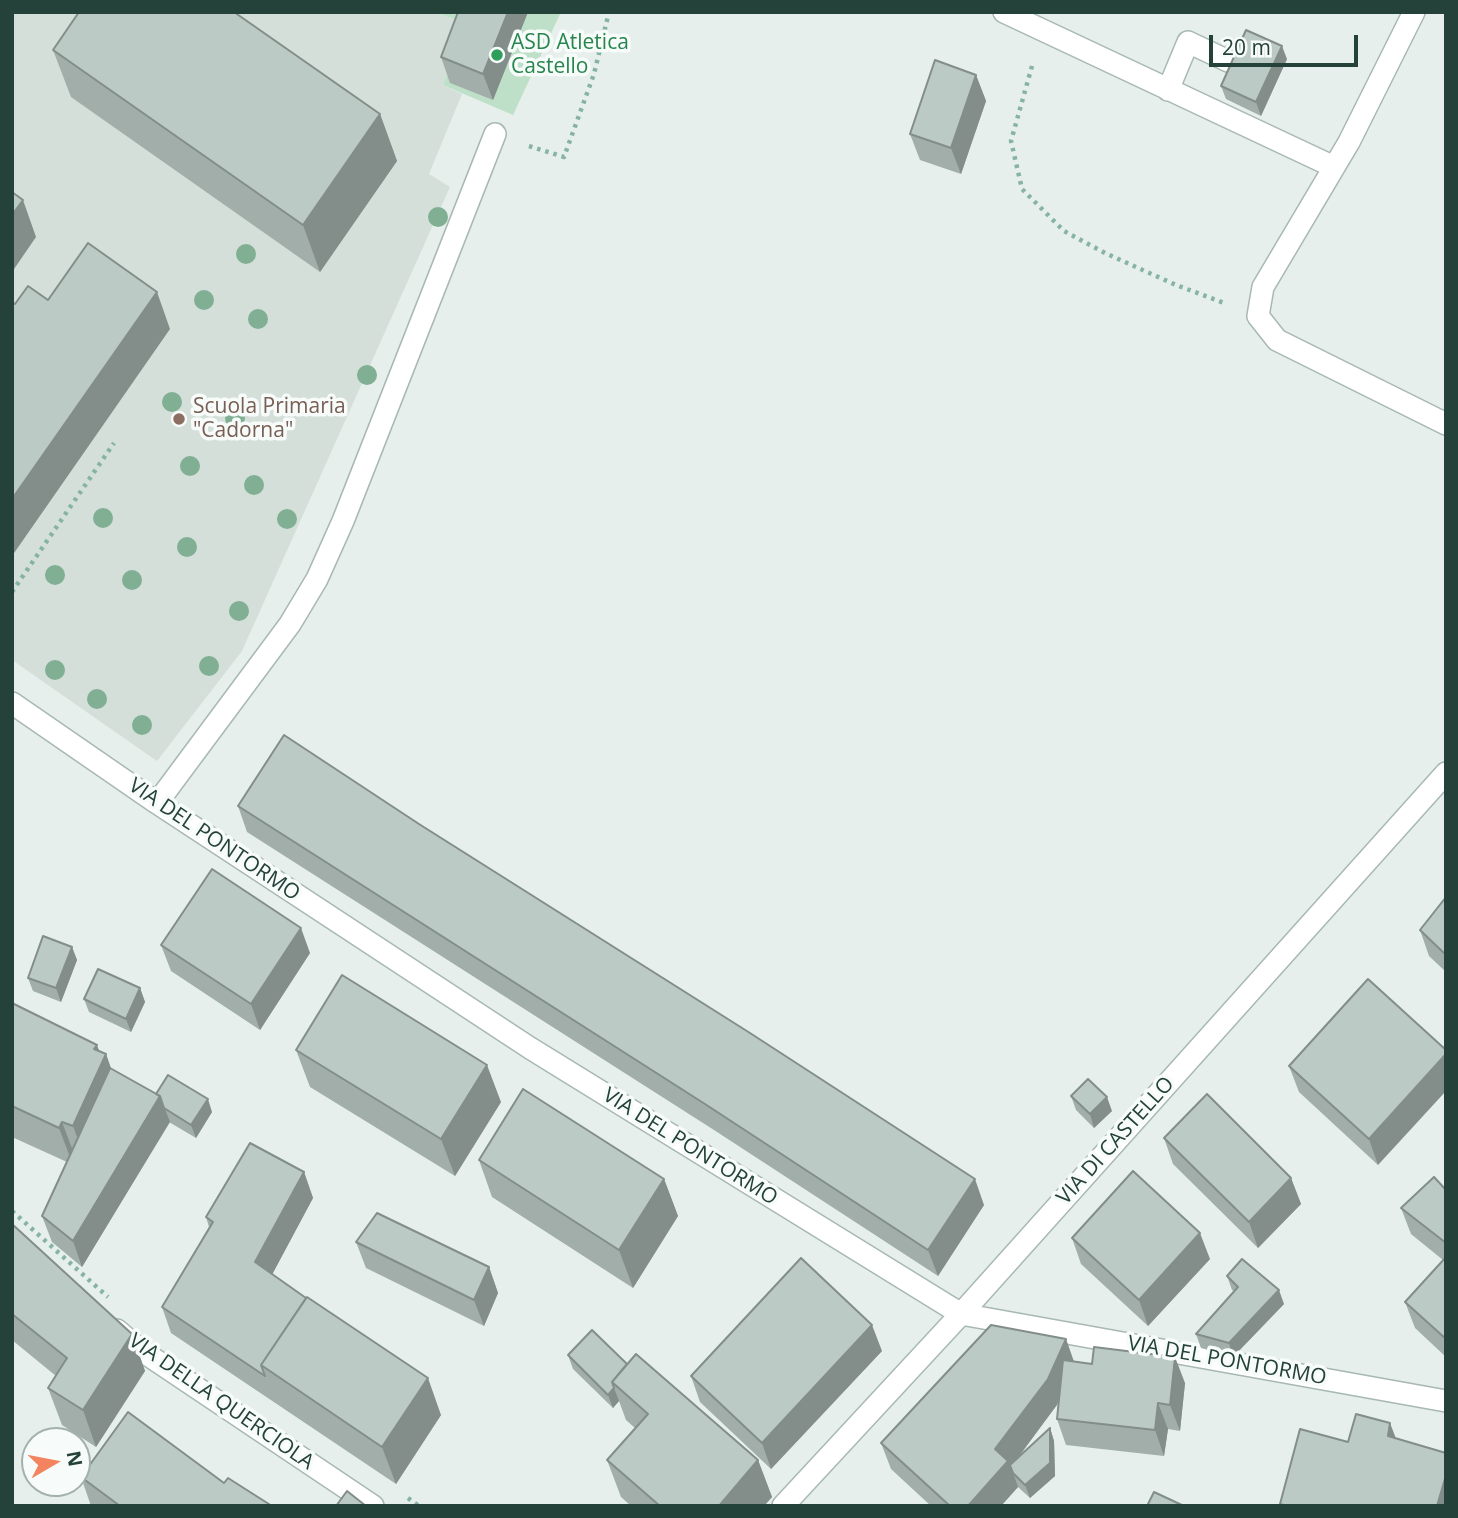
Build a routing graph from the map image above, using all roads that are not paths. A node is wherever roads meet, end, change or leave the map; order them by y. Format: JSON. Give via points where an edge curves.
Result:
{"nodes":[{"id":1,"x":1414,"y":12,"type":"edge"},
{"id":2,"x":1006,"y":13,"type":"edge"},
{"id":3,"x":1228,"y":61,"type":"dead end"},
{"id":4,"x":1168,"y":90,"type":"junction"},
{"id":5,"x":495,"y":134,"type":"road end"},
{"id":6,"x":1334,"y":167,"type":"junction"},
{"id":7,"x":1446,"y":424,"type":"edge"},
{"id":8,"x":12,"y":703,"type":"edge"},
{"id":9,"x":1446,"y":773,"type":"edge"},
{"id":10,"x":157,"y":803,"type":"junction"},
{"id":11,"x":100,"y":1314,"type":"edge"},
{"id":12,"x":961,"y":1314,"type":"junction"},
{"id":13,"x":1446,"y":1401,"type":"edge"},
{"id":14,"x":373,"y":1506,"type":"edge"},
{"id":15,"x":783,"y":1506,"type":"edge"}],
"edges":[{"from":1,"to":6,"type":"street"},
{"from":2,"to":4,"type":"street"},
{"from":3,"to":4,"type":"street","via":[[1188,42]]},
{"from":4,"to":6,"type":"street"},
{"from":5,"to":10,"type":"street","via":[[317,579],[290,624]]},
{"from":6,"to":7,"type":"street","via":[[1263,287],[1258,316],[1277,340]]},
{"from":8,"to":10,"type":"street","name":"VIA DEL PONTORMO"},
{"from":9,"to":12,"type":"street","name":"VIA DI CASTELLO"},
{"from":10,"to":12,"type":"street","name":"VIA DEL PONTORMO","via":[[530,1048]]},
{"from":11,"to":14,"type":"street","name":"VIA DELLA QUERCIOLA","via":[[139,1349]]},
{"from":12,"to":13,"type":"street","name":"VIA DEL PONTORMO"},
{"from":12,"to":15,"type":"street","name":"VIA DI CASTELLO"}]}
